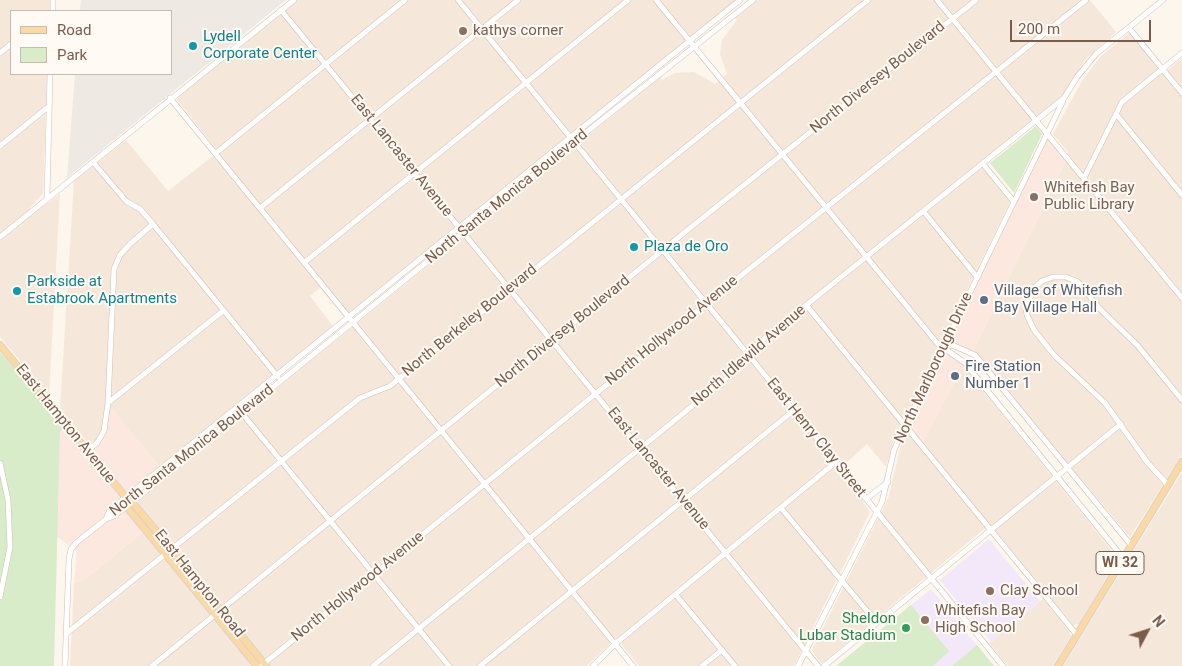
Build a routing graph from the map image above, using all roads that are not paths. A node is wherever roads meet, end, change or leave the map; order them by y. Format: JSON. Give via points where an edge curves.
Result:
{"nodes":[{"id":1,"x":294,"y":0,"type":"edge"},
{"id":2,"x":405,"y":0,"type":"edge"},
{"id":3,"x":458,"y":0,"type":"edge"},
{"id":4,"x":518,"y":0,"type":"edge"},
{"id":5,"x":628,"y":0,"type":"edge"},
{"id":6,"x":656,"y":0,"type":"edge"},
{"id":7,"x":740,"y":0,"type":"edge"},
{"id":8,"x":753,"y":0,"type":"edge"},
{"id":9,"x":868,"y":0,"type":"edge"},
{"id":10,"x":937,"y":0,"type":"edge"},
{"id":11,"x":976,"y":0,"type":"edge"},
{"id":12,"x":1086,"y":0,"type":"edge"},
{"id":13,"x":1163,"y":0,"type":"edge"},
{"id":14,"x":282,"y":10,"type":"junction"},
{"id":15,"x":952,"y":18,"type":"junction"},
{"id":16,"x":481,"y":28,"type":"junction"},
{"id":17,"x":1129,"y":28,"type":"junction"},
{"id":18,"x":689,"y":41,"type":"junction"},
{"id":19,"x":10,"y":45,"type":"edge"},
{"id":20,"x":694,"y":47,"type":"junction"},
{"id":21,"x":0,"y":53,"type":"edge"},
{"id":22,"x":1182,"y":54,"type":"edge"},
{"id":23,"x":326,"y":64,"type":"junction"},
{"id":24,"x":1162,"y":69,"type":"junction"},
{"id":25,"x":995,"y":72,"type":"junction"},
{"id":26,"x":50,"y":75,"type":"edge"},
{"id":27,"x":526,"y":83,"type":"junction"},
{"id":28,"x":1182,"y":93,"type":"edge"},
{"id":29,"x":170,"y":98,"type":"junction"},
{"id":30,"x":1064,"y":98,"type":"junction"},
{"id":31,"x":740,"y":103,"type":"junction"},
{"id":32,"x":48,"y":107,"type":"junction"},
{"id":33,"x":1059,"y":110,"type":"junction"},
{"id":34,"x":1116,"y":114,"type":"junction"},
{"id":35,"x":1044,"y":115,"type":"junction"},
{"id":36,"x":370,"y":118,"type":"junction"},
{"id":37,"x":1036,"y":121,"type":"junction"},
{"id":38,"x":1048,"y":134,"type":"junction"},
{"id":39,"x":569,"y":137,"type":"junction"},
{"id":40,"x":574,"y":142,"type":"junction"},
{"id":41,"x":1042,"y":145,"type":"junction"},
{"id":42,"x":0,"y":146,"type":"edge"},
{"id":43,"x":1058,"y":147,"type":"junction"},
{"id":44,"x":216,"y":154,"type":"junction"},
{"id":45,"x":782,"y":155,"type":"junction"},
{"id":46,"x":93,"y":162,"type":"junction"},
{"id":47,"x":983,"y":164,"type":"junction"},
{"id":48,"x":414,"y":173,"type":"junction"},
{"id":49,"x":1084,"y":178,"type":"junction"},
{"id":50,"x":1182,"y":195,"type":"edge"},
{"id":51,"x":47,"y":198,"type":"junction"},
{"id":52,"x":620,"y":199,"type":"junction"},
{"id":53,"x":1014,"y":202,"type":"junction"},
{"id":54,"x":260,"y":208,"type":"junction"},
{"id":55,"x":826,"y":208,"type":"junction"},
{"id":56,"x":924,"y":212,"type":"junction"},
{"id":57,"x":153,"y":224,"type":"junction"},
{"id":58,"x":458,"y":227,"type":"junction"},
{"id":59,"x":463,"y":233,"type":"junction"},
{"id":60,"x":0,"y":237,"type":"edge"},
{"id":61,"x":663,"y":251,"type":"junction"},
{"id":62,"x":866,"y":258,"type":"junction"},
{"id":63,"x":305,"y":262,"type":"junction"},
{"id":64,"x":977,"y":277,"type":"junction"},
{"id":65,"x":509,"y":290,"type":"junction"},
{"id":66,"x":1182,"y":298,"type":"edge"},
{"id":67,"x":706,"y":304,"type":"junction"},
{"id":68,"x":807,"y":306,"type":"junction"},
{"id":69,"x":223,"y":311,"type":"junction"},
{"id":70,"x":348,"y":317,"type":"junction"},
{"id":71,"x":353,"y":323,"type":"junction"},
{"id":72,"x":552,"y":341,"type":"junction"},
{"id":73,"x":944,"y":347,"type":"junction"},
{"id":74,"x":2,"y":348,"type":"edge"},
{"id":75,"x":749,"y":356,"type":"junction"},
{"id":76,"x":277,"y":376,"type":"junction"},
{"id":77,"x":398,"y":379,"type":"junction"},
{"id":78,"x":281,"y":381,"type":"junction"},
{"id":79,"x":596,"y":393,"type":"junction"},
{"id":80,"x":1182,"y":400,"type":"edge"},
{"id":81,"x":108,"y":403,"type":"junction"},
{"id":82,"x":238,"y":407,"type":"junction"},
{"id":83,"x":794,"y":411,"type":"junction"},
{"id":84,"x":242,"y":412,"type":"junction"},
{"id":85,"x":1121,"y":424,"type":"junction"},
{"id":86,"x":905,"y":426,"type":"junction"},
{"id":87,"x":441,"y":431,"type":"junction"},
{"id":88,"x":640,"y":448,"type":"junction"},
{"id":89,"x":88,"y":450,"type":"junction"},
{"id":90,"x":282,"y":461,"type":"junction"},
{"id":91,"x":836,"y":462,"type":"junction"},
{"id":92,"x":1182,"y":462,"type":"edge"},
{"id":93,"x":0,"y":463,"type":"edge"},
{"id":94,"x":1068,"y":468,"type":"junction"},
{"id":95,"x":1058,"y":477,"type":"junction"},
{"id":96,"x":888,"y":482,"type":"junction"},
{"id":97,"x":484,"y":484,"type":"junction"},
{"id":98,"x":1168,"y":485,"type":"junction"},
{"id":99,"x":126,"y":498,"type":"junction"},
{"id":100,"x":866,"y":499,"type":"junction"},
{"id":101,"x":683,"y":501,"type":"junction"},
{"id":102,"x":129,"y":504,"type":"junction"},
{"id":103,"x":781,"y":508,"type":"junction"},
{"id":104,"x":877,"y":512,"type":"junction"},
{"id":105,"x":106,"y":519,"type":"junction"},
{"id":106,"x":147,"y":519,"type":"junction"},
{"id":107,"x":330,"y":521,"type":"junction"},
{"id":108,"x":141,"y":524,"type":"junction"},
{"id":109,"x":990,"y":530,"type":"junction"},
{"id":110,"x":529,"y":539,"type":"junction"},
{"id":111,"x":1131,"y":545,"type":"junction"},
{"id":112,"x":172,"y":550,"type":"junction"},
{"id":113,"x":726,"y":553,"type":"junction"},
{"id":114,"x":167,"y":555,"type":"junction"},
{"id":115,"x":1123,"y":558,"type":"junction"},
{"id":116,"x":374,"y":573,"type":"junction"},
{"id":117,"x":932,"y":579,"type":"junction"},
{"id":118,"x":841,"y":580,"type":"junction"},
{"id":119,"x":572,"y":591,"type":"junction"},
{"id":120,"x":676,"y":594,"type":"junction"},
{"id":121,"x":0,"y":597,"type":"edge"},
{"id":122,"x":221,"y":610,"type":"junction"},
{"id":123,"x":216,"y":615,"type":"junction"},
{"id":124,"x":877,"y":624,"type":"junction"},
{"id":125,"x":419,"y":629,"type":"junction"},
{"id":126,"x":67,"y":633,"type":"junction"},
{"id":127,"x":1077,"y":635,"type":"junction"},
{"id":128,"x":615,"y":644,"type":"junction"},
{"id":129,"x":722,"y":650,"type":"junction"},
{"id":130,"x":806,"y":652,"type":"junction"},
{"id":131,"x":262,"y":665,"type":"edge"},
{"id":132,"x":64,"y":666,"type":"edge"},
{"id":133,"x":152,"y":666,"type":"edge"},
{"id":134,"x":373,"y":666,"type":"edge"},
{"id":135,"x":449,"y":666,"type":"edge"},
{"id":136,"x":480,"y":666,"type":"edge"},
{"id":137,"x":593,"y":666,"type":"edge"},
{"id":138,"x":633,"y":666,"type":"edge"},
{"id":139,"x":702,"y":666,"type":"edge"},
{"id":140,"x":735,"y":666,"type":"edge"},
{"id":141,"x":798,"y":666,"type":"edge"},
{"id":142,"x":818,"y":666,"type":"edge"},
{"id":143,"x":824,"y":666,"type":"edge"},
{"id":144,"x":1003,"y":666,"type":"edge"},
{"id":145,"x":1058,"y":666,"type":"edge"}],
"edges":[{"from":1,"to":14,"type":"street"},
{"from":2,"to":23,"type":"street"},
{"from":3,"to":16,"type":"street","name":"East Henry Clay Street"},
{"from":4,"to":16,"type":"street"},
{"from":5,"to":27,"type":"street"},
{"from":6,"to":18,"type":"street"},
{"from":7,"to":18,"type":"street","name":"North Santa Monica Boulevard"},
{"from":8,"to":20,"type":"street","name":"North Santa Monica Boulevard"},
{"from":9,"to":31,"type":"street","name":"North Berkeley Boulevard"},
{"from":10,"to":15,"type":"street"},
{"from":11,"to":15,"type":"street","name":"North Diversey Boulevard"},
{"from":12,"to":25,"type":"street","name":"North Hollywood Avenue"},
{"from":13,"to":17,"type":"street","name":"North Idlewild Avenue"},
{"from":14,"to":23,"type":"street","name":"East Lancaster Avenue"},
{"from":14,"to":29,"type":"street"},
{"from":15,"to":25,"type":"street"},
{"from":15,"to":45,"type":"street","name":"North Diversey Boulevard"},
{"from":16,"to":27,"type":"street","name":"East Henry Clay Street"},
{"from":16,"to":36,"type":"street"},
{"from":17,"to":24,"type":"street"},
{"from":17,"to":30,"type":"street","name":"North Idlewild Avenue","via":[[1096,54]]},
{"from":18,"to":20,"type":"street"},
{"from":18,"to":39,"type":"street","name":"North Santa Monica Boulevard"},
{"from":19,"to":21,"type":"street"},
{"from":20,"to":31,"type":"street"},
{"from":20,"to":40,"type":"street","name":"North Santa Monica Boulevard"},
{"from":22,"to":24,"type":"street"},
{"from":23,"to":36,"type":"street","name":"East Lancaster Avenue"},
{"from":23,"to":44,"type":"street"},
{"from":24,"to":28,"type":"street"},
{"from":24,"to":34,"type":"street","via":[[1122,102]]},
{"from":25,"to":37,"type":"street"},
{"from":25,"to":55,"type":"street","name":"North Hollywood Avenue"},
{"from":26,"to":32,"type":"street"},
{"from":27,"to":39,"type":"street","name":"East Henry Clay Street"},
{"from":27,"to":48,"type":"street"},
{"from":29,"to":44,"type":"street"},
{"from":29,"to":46,"type":"street"},
{"from":30,"to":33,"type":"street","name":"North Marlborough Drive"},
{"from":30,"to":35,"type":"street","name":"North Idlewild Avenue"},
{"from":31,"to":45,"type":"street"},
{"from":31,"to":52,"type":"street","name":"North Berkeley Boulevard"},
{"from":32,"to":42,"type":"street"},
{"from":32,"to":51,"type":"street"},
{"from":33,"to":35,"type":"street"},
{"from":33,"to":38,"type":"street","name":"North Marlborough Drive"},
{"from":34,"to":49,"type":"street"},
{"from":34,"to":50,"type":"street"},
{"from":35,"to":37,"type":"street","name":"North Idlewild Avenue"},
{"from":36,"to":48,"type":"street","name":"East Lancaster Avenue"},
{"from":36,"to":54,"type":"street"},
{"from":37,"to":38,"type":"street"},
{"from":37,"to":47,"type":"street","name":"North Idlewild Avenue"},
{"from":38,"to":41,"type":"street","name":"North Marlborough Drive"},
{"from":38,"to":43,"type":"street"},
{"from":39,"to":40,"type":"street","name":"East Henry Clay Street"},
{"from":39,"to":58,"type":"street","name":"North Santa Monica Boulevard"},
{"from":40,"to":52,"type":"street","name":"East Henry Clay Street"},
{"from":40,"to":59,"type":"street","name":"North Santa Monica Boulevard"},
{"from":41,"to":43,"type":"street","via":[[1050,142]]},
{"from":41,"to":53,"type":"street","name":"North Marlborough Drive"},
{"from":43,"to":49,"type":"street"},
{"from":44,"to":54,"type":"street"},
{"from":45,"to":55,"type":"street"},
{"from":45,"to":61,"type":"street","name":"North Diversey Boulevard"},
{"from":46,"to":51,"type":"street"},
{"from":46,"to":57,"type":"street","via":[[126,201],[140,209]]},
{"from":47,"to":53,"type":"street"},
{"from":47,"to":56,"type":"street","name":"North Idlewild Avenue"},
{"from":48,"to":58,"type":"street","name":"East Lancaster Avenue"},
{"from":48,"to":63,"type":"street"},
{"from":49,"to":66,"type":"street"},
{"from":51,"to":60,"type":"street"},
{"from":52,"to":61,"type":"street","name":"East Henry Clay Street"},
{"from":52,"to":65,"type":"street","name":"North Berkeley Boulevard"},
{"from":53,"to":64,"type":"street","name":"North Marlborough Drive"},
{"from":54,"to":63,"type":"street"},
{"from":55,"to":62,"type":"street"},
{"from":55,"to":67,"type":"street","name":"North Hollywood Avenue"},
{"from":56,"to":62,"type":"street","name":"North Idlewild Avenue"},
{"from":56,"to":64,"type":"street"},
{"from":57,"to":69,"type":"street"},
{"from":57,"to":81,"type":"street","via":[[129,245],[114,269]]},
{"from":58,"to":59,"type":"street","name":"East Lancaster Avenue"},
{"from":58,"to":70,"type":"street","name":"North Santa Monica Boulevard"},
{"from":59,"to":65,"type":"street","name":"East Lancaster Avenue"},
{"from":59,"to":71,"type":"street","name":"North Santa Monica Boulevard"},
{"from":61,"to":67,"type":"street","name":"East Henry Clay Street"},
{"from":61,"to":72,"type":"street","name":"North Diversey Boulevard"},
{"from":62,"to":68,"type":"street","name":"North Idlewild Avenue"},
{"from":62,"to":73,"type":"street","via":[[937,343]]},
{"from":63,"to":70,"type":"street"},
{"from":64,"to":73,"type":"street","name":"North Marlborough Drive"},
{"from":65,"to":72,"type":"street","name":"East Lancaster Avenue"},
{"from":65,"to":77,"type":"street","name":"North Berkeley Boulevard"},
{"from":67,"to":75,"type":"street","name":"East Henry Clay Street"},
{"from":67,"to":79,"type":"street","name":"North Hollywood Avenue"},
{"from":68,"to":75,"type":"street","name":"North Idlewild Avenue"},
{"from":68,"to":86,"type":"street"},
{"from":69,"to":76,"type":"street"},
{"from":69,"to":81,"type":"street"},
{"from":70,"to":71,"type":"street"},
{"from":70,"to":76,"type":"street","name":"North Santa Monica Boulevard"},
{"from":71,"to":77,"type":"street"},
{"from":71,"to":78,"type":"street","name":"North Santa Monica Boulevard"},
{"from":72,"to":79,"type":"street","name":"East Lancaster Avenue"},
{"from":72,"to":87,"type":"street","name":"North Diversey Boulevard"},
{"from":73,"to":86,"type":"street","name":"North Marlborough Drive"},
{"from":73,"to":94,"type":"street","via":[[952,345],[975,355]]},
{"from":73,"to":95,"type":"street","via":[[965,364]]},
{"from":74,"to":89,"type":"main road","name":"East Hampton Avenue"},
{"from":75,"to":83,"type":"street","name":"East Henry Clay Street"},
{"from":75,"to":88,"type":"street","name":"North Idlewild Avenue","via":[[734,372]]},
{"from":76,"to":78,"type":"street"},
{"from":76,"to":82,"type":"street","name":"North Santa Monica Boulevard"},
{"from":77,"to":87,"type":"street"},
{"from":77,"to":90,"type":"street","name":"North Berkeley Boulevard","via":[[382,390],[360,398]]},
{"from":78,"to":84,"type":"street","name":"North Santa Monica Boulevard"},
{"from":79,"to":88,"type":"street","name":"East Lancaster Avenue"},
{"from":79,"to":97,"type":"street","name":"North Hollywood Avenue"},
{"from":80,"to":85,"type":"street","via":[[1138,346],[1078,282],[1059,276],[1042,281],[1028,300],[1030,323],[1050,350],[1087,384]]},
{"from":81,"to":89,"type":"street","via":[[104,431]]},
{"from":82,"to":84,"type":"street"},
{"from":82,"to":99,"type":"street","name":"North Santa Monica Boulevard"},
{"from":83,"to":91,"type":"street","name":"East Henry Clay Street"},
{"from":83,"to":101,"type":"street"},
{"from":84,"to":90,"type":"street"},
{"from":84,"to":102,"type":"street","name":"North Santa Monica Boulevard"},
{"from":85,"to":94,"type":"street"},
{"from":85,"to":98,"type":"street","via":[[1147,462]]},
{"from":86,"to":96,"type":"street","name":"North Marlborough Drive","via":[[894,450]]},
{"from":86,"to":109,"type":"street"},
{"from":87,"to":97,"type":"street"},
{"from":87,"to":107,"type":"street","name":"North Diversey Boulevard"},
{"from":88,"to":101,"type":"street","name":"East Lancaster Avenue"},
{"from":88,"to":110,"type":"street","name":"North Idlewild Avenue"},
{"from":89,"to":99,"type":"main road","name":"East Hampton Avenue"},
{"from":90,"to":107,"type":"street"},
{"from":90,"to":112,"type":"street","name":"North Berkeley Boulevard"},
{"from":91,"to":100,"type":"street","name":"East Henry Clay Street"},
{"from":91,"to":103,"type":"street"},
{"from":92,"to":98,"type":"main road","number":"WI 32"},
{"from":93,"to":121,"type":"street","via":[[8,500],[10,547]]},
{"from":94,"to":95,"type":"street"},
{"from":94,"to":111,"type":"street"},
{"from":95,"to":109,"type":"street"},
{"from":95,"to":115,"type":"street"},
{"from":96,"to":100,"type":"street"},
{"from":96,"to":104,"type":"street","name":"North Marlborough Drive"},
{"from":97,"to":110,"type":"street"},
{"from":97,"to":116,"type":"street","name":"North Hollywood Avenue"},
{"from":98,"to":111,"type":"main road","number":"WI 32"},
{"from":99,"to":102,"type":"main road","name":"East Hampton Avenue"},
{"from":99,"to":105,"type":"street","name":"North Santa Monica Boulevard","via":[[110,510]]},
{"from":100,"to":104,"type":"street","name":"East Henry Clay Street"},
{"from":101,"to":113,"type":"street","name":"East Lancaster Avenue"},
{"from":101,"to":119,"type":"street"},
{"from":102,"to":105,"type":"street","name":"North Santa Monica Boulevard"},
{"from":102,"to":106,"type":"main road","name":"East Hampton Road"},
{"from":102,"to":108,"type":"main road","name":"East Hampton Road"},
{"from":103,"to":113,"type":"street"},
{"from":103,"to":118,"type":"street"},
{"from":104,"to":117,"type":"street","name":"East Henry Clay Street"},
{"from":104,"to":118,"type":"street","name":"North Marlborough Drive"},
{"from":105,"to":126,"type":"street","via":[[71,549]]},
{"from":106,"to":108,"type":"main road"},
{"from":106,"to":112,"type":"main road","name":"East Hampton Road"},
{"from":107,"to":116,"type":"street"},
{"from":107,"to":122,"type":"street","name":"North Diversey Boulevard"},
{"from":108,"to":114,"type":"main road","name":"East Hampton Road"},
{"from":109,"to":117,"type":"street"},
{"from":109,"to":127,"type":"street"},
{"from":110,"to":119,"type":"street"},
{"from":110,"to":125,"type":"street","name":"North Idlewild Avenue"},
{"from":111,"to":115,"type":"main road","number":"WI 32"},
{"from":112,"to":114,"type":"street","name":"North Berkeley Boulevard"},
{"from":112,"to":122,"type":"main road","name":"East Hampton Road"},
{"from":113,"to":120,"type":"street"},
{"from":113,"to":130,"type":"street","name":"East Lancaster Avenue"},
{"from":114,"to":123,"type":"main road","name":"East Hampton Road"},
{"from":114,"to":126,"type":"street","name":"North Berkeley Boulevard"},
{"from":115,"to":127,"type":"main road","number":"WI 32"},
{"from":116,"to":125,"type":"street"},
{"from":116,"to":131,"type":"street","name":"North Hollywood Avenue"},
{"from":117,"to":124,"type":"street"},
{"from":117,"to":144,"type":"street","name":"East Henry Clay Street"},
{"from":118,"to":124,"type":"street"},
{"from":118,"to":130,"type":"street","name":"North Marlborough Drive"},
{"from":119,"to":128,"type":"street"},
{"from":119,"to":136,"type":"street"},
{"from":120,"to":128,"type":"street"},
{"from":120,"to":129,"type":"street"},
{"from":122,"to":123,"type":"street","name":"North Diversey Boulevard"},
{"from":122,"to":131,"type":"main road","name":"East Hampton Road"},
{"from":123,"to":131,"type":"main road","name":"East Hampton Road"},
{"from":123,"to":133,"type":"street","name":"North Diversey Boulevard"},
{"from":124,"to":143,"type":"street"},
{"from":125,"to":134,"type":"street","name":"North Idlewild Avenue"},
{"from":125,"to":135,"type":"street"},
{"from":126,"to":132,"type":"street"},
{"from":127,"to":145,"type":"main road","number":"WI 32"},
{"from":128,"to":137,"type":"street"},
{"from":128,"to":138,"type":"street"},
{"from":129,"to":139,"type":"street"},
{"from":129,"to":140,"type":"street"},
{"from":130,"to":141,"type":"street","name":"North Marlborough Drive"},
{"from":130,"to":142,"type":"street","name":"East Lancaster Avenue"}]}
